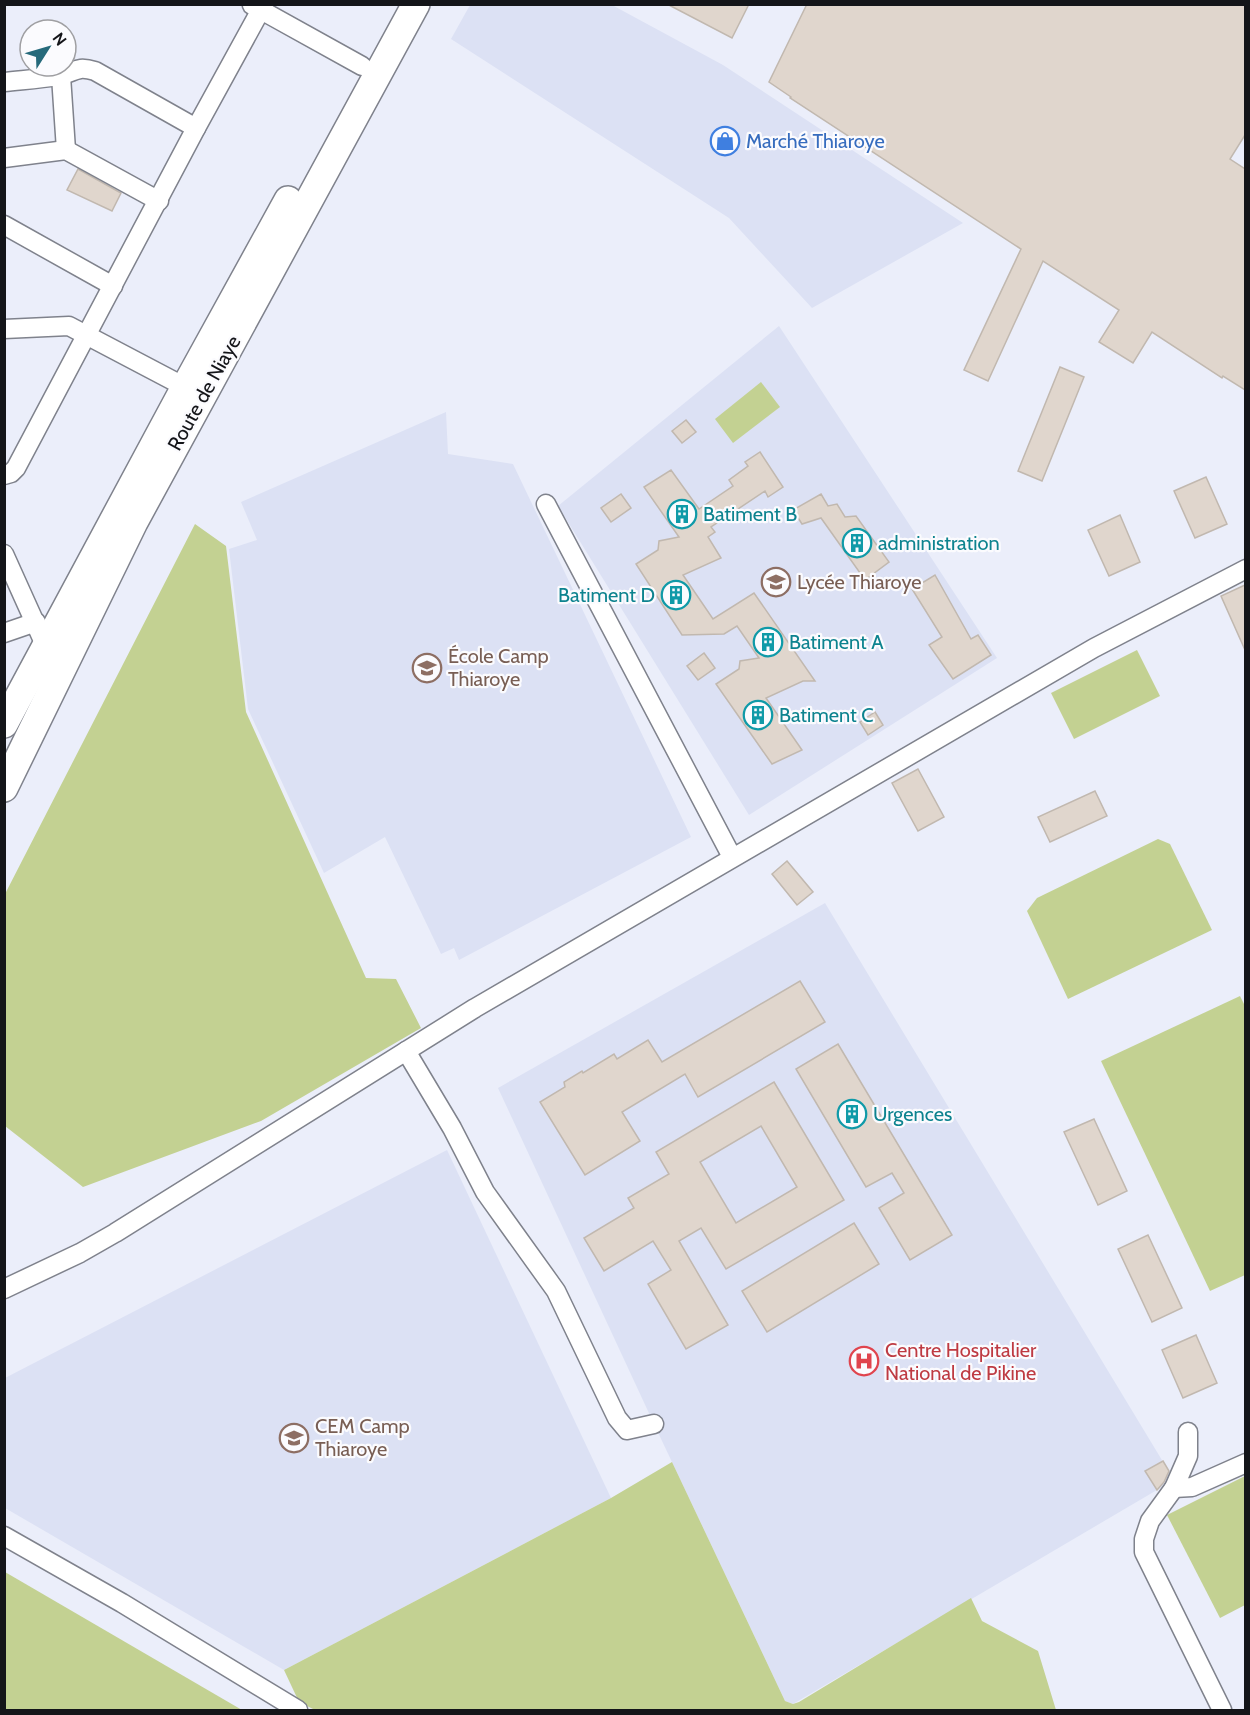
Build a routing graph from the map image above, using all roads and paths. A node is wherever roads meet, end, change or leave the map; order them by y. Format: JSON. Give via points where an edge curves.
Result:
{"nodes":[{"id":1,"x":395,"y":4,"type":"edge"},
{"id":2,"x":416,"y":4,"type":"edge"},
{"id":3,"x":259,"y":6,"type":"edge"},
{"id":4,"x":78,"y":68,"type":"edge"},
{"id":5,"x":368,"y":70,"type":"junction"},
{"id":6,"x":42,"y":78,"type":"edge"},
{"id":7,"x":61,"y":78,"type":"edge"},
{"id":8,"x":4,"y":82,"type":"edge"},
{"id":9,"x":196,"y":128,"type":"junction"},
{"id":10,"x":66,"y":150,"type":"junction"},
{"id":11,"x":4,"y":158,"type":"edge"},
{"id":12,"x":159,"y":201,"type":"junction"},
{"id":13,"x":4,"y":225,"type":"edge"},
{"id":14,"x":113,"y":286,"type":"junction"},
{"id":15,"x":4,"y":329,"type":"edge"},
{"id":16,"x":87,"y":334,"type":"junction"},
{"id":17,"x":185,"y":387,"type":"junction"},
{"id":18,"x":4,"y":475,"type":"edge"},
{"id":19,"x":546,"y":504,"type":"dead end"},
{"id":20,"x":4,"y":554,"type":"edge"},
{"id":21,"x":1245,"y":569,"type":"edge"},
{"id":22,"x":4,"y":633,"type":"edge"},
{"id":23,"x":40,"y":634,"type":"junction"},
{"id":24,"x":4,"y":724,"type":"edge"},
{"id":25,"x":4,"y":788,"type":"edge"},
{"id":26,"x":732,"y":857,"type":"junction"},
{"id":27,"x":406,"y":1051,"type":"junction"},
{"id":28,"x":4,"y":1289,"type":"edge"},
{"id":29,"x":654,"y":1424,"type":"dead end"},
{"id":30,"x":1188,"y":1432,"type":"dead end"},
{"id":31,"x":1245,"y":1463,"type":"edge"},
{"id":32,"x":1174,"y":1488,"type":"junction"},
{"id":33,"x":4,"y":1536,"type":"edge"},
{"id":34,"x":298,"y":1710,"type":"edge"},
{"id":35,"x":1222,"y":1710,"type":"edge"}],
"edges":[{"from":1,"to":5,"type":"main road","name":"Route de Niaye"},
{"from":2,"to":5,"type":"main road","name":"Route de Niaye"},
{"from":3,"to":5,"type":"street"},
{"from":3,"to":9,"type":"street"},
{"from":4,"to":9,"type":"street","via":[[95,71]]},
{"from":5,"to":17,"type":"main road","name":"Route de Niaye"},
{"from":5,"to":25,"type":"main road","name":"Route de Niaye","via":[[134,522]]},
{"from":6,"to":8,"type":"street"},
{"from":7,"to":10,"type":"street"},
{"from":9,"to":12,"type":"street"},
{"from":10,"to":11,"type":"street"},
{"from":10,"to":12,"type":"street"},
{"from":12,"to":14,"type":"street"},
{"from":13,"to":14,"type":"street"},
{"from":14,"to":16,"type":"street"},
{"from":15,"to":16,"type":"street","via":[[69,326]]},
{"from":16,"to":17,"type":"street"},
{"from":16,"to":18,"type":"street","via":[[16,468]]},
{"from":17,"to":23,"type":"main road","name":"Route de Niaye"},
{"from":19,"to":26,"type":"street"},
{"from":20,"to":23,"type":"street"},
{"from":21,"to":26,"type":"street","via":[[1094,648]]},
{"from":22,"to":23,"type":"street"},
{"from":23,"to":24,"type":"main road","name":"Route de Niaye"},
{"from":26,"to":27,"type":"street"},
{"from":27,"to":28,"type":"street","via":[[115,1233]]},
{"from":27,"to":29,"type":"street","via":[[486,1192],[556,1291],[617,1418],[627,1430]]},
{"from":30,"to":32,"type":"street","via":[[1188,1456]]},
{"from":31,"to":32,"type":"street","via":[[1192,1487]]},
{"from":32,"to":35,"type":"street","via":[[1150,1521],[1144,1552]]},
{"from":33,"to":34,"type":"street"}]}
